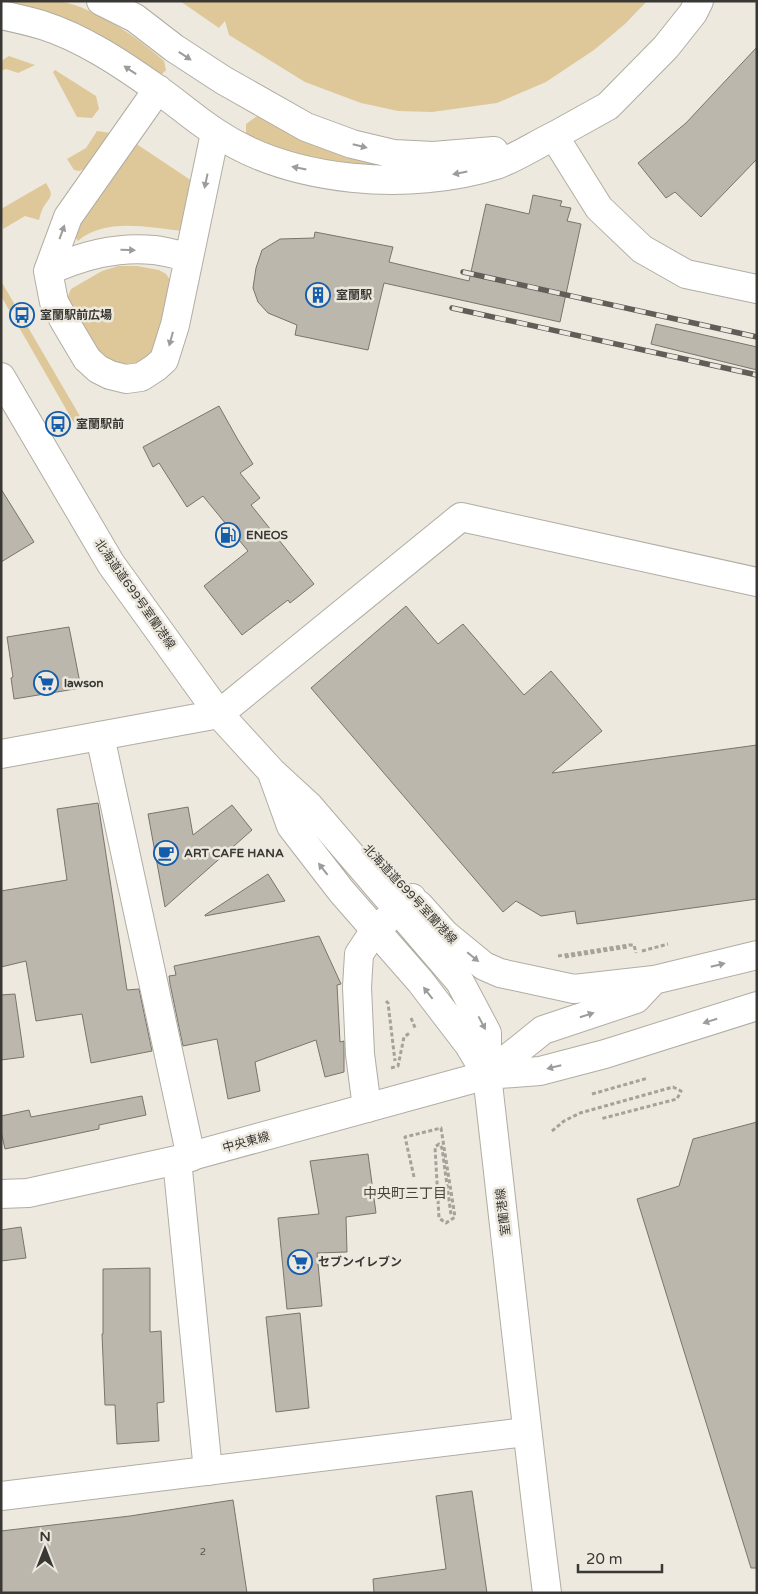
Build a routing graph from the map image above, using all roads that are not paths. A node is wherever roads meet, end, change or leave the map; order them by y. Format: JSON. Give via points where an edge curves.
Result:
{"nodes":[{"id":1,"x":101,"y":1,"type":"edge"},
{"id":2,"x":699,"y":1,"type":"edge"},
{"id":3,"x":1,"y":15,"type":"edge"},
{"id":4,"x":158,"y":90,"type":"junction"},
{"id":5,"x":216,"y":133,"type":"junction"},
{"id":6,"x":554,"y":136,"type":"junction"},
{"id":7,"x":188,"y":257,"type":"junction"},
{"id":8,"x":48,"y":271,"type":"junction"},
{"id":9,"x":757,"y":289,"type":"edge"},
{"id":10,"x":1,"y":377,"type":"edge"},
{"id":11,"x":757,"y":582,"type":"edge"},
{"id":12,"x":219,"y":714,"type":"junction"},
{"id":13,"x":100,"y":736,"type":"junction"},
{"id":14,"x":1,"y":754,"type":"edge"},
{"id":15,"x":272,"y":772,"type":"junction"},
{"id":16,"x":405,"y":904,"type":"junction"},
{"id":17,"x":375,"y":930,"type":"junction"},
{"id":18,"x":757,"y":955,"type":"edge"},
{"id":19,"x":654,"y":980,"type":"junction"},
{"id":20,"x":757,"y":1006,"type":"edge"},
{"id":21,"x":487,"y":1075,"type":"junction"},
{"id":22,"x":367,"y":1108,"type":"junction"},
{"id":23,"x":184,"y":1158,"type":"junction"},
{"id":24,"x":1,"y":1194,"type":"edge"},
{"id":25,"x":526,"y":1432,"type":"junction"},
{"id":26,"x":208,"y":1471,"type":"junction"},
{"id":27,"x":1,"y":1496,"type":"edge"},
{"id":28,"x":547,"y":1593,"type":"edge"}],
"edges":[{"from":1,"to":6,"type":"street","one_way":true,"via":[[135,18],[223,80],[306,127],[352,144],[394,154],[433,156],[495,151]]},
{"from":2,"to":6,"type":"street","via":[[666,47],[608,106]]},
{"from":4,"to":3,"type":"street","one_way":true,"via":[[120,64],[70,37]]},
{"from":4,"to":5,"type":"street"},
{"from":8,"to":4,"type":"street","one_way":true,"via":[[68,216]]},
{"from":6,"to":5,"type":"street","one_way":true,"via":[[497,164],[460,173],[409,180],[372,180],[286,165],[248,151]]},
{"from":5,"to":7,"type":"street","one_way":true},
{"from":6,"to":9,"type":"street","via":[[599,208],[642,249],[686,274]]},
{"from":8,"to":7,"type":"street","one_way":true,"via":[[90,255],[116,250],[154,250]]},
{"from":7,"to":8,"type":"street","one_way":true,"via":[[164,360],[141,377],[126,379],[98,369],[87,359],[54,302]]},
{"from":10,"to":12,"type":"street","name":"北海道道699号室蘭港線","via":[[111,564]]},
{"from":11,"to":12,"type":"street","via":[[461,518]]},
{"from":12,"to":13,"type":"street"},
{"from":12,"to":15,"type":"street","name":"北海道道699号室蘭港線"},
{"from":13,"to":14,"type":"street"},
{"from":13,"to":23,"type":"street"},
{"from":15,"to":16,"type":"street","name":"北海道道699号室蘭港線","via":[[322,798]]},
{"from":17,"to":15,"type":"street","name":"北海道道699号室蘭港線","one_way":true,"via":[[291,826]]},
{"from":16,"to":17,"type":"street"},
{"from":16,"to":19,"type":"street","name":"北海道道699号室蘭港線","one_way":true,"via":[[484,966],[500,972],[574,989]]},
{"from":16,"to":21,"type":"street","name":"北海道道699号室蘭港線","one_way":true,"via":[[460,982],[487,1033]]},
{"from":21,"to":17,"type":"street","name":"北海道道699号室蘭港線","one_way":true,"via":[[464,1038],[420,981]]},
{"from":17,"to":22,"type":"street","via":[[359,954],[357,987],[360,1054]]},
{"from":19,"to":18,"type":"street","name":"北海道道699号室蘭港線","one_way":true},
{"from":21,"to":19,"type":"street","one_way":true,"via":[[544,1030],[636,999]]},
{"from":20,"to":21,"type":"street","one_way":true,"via":[[540,1071]]},
{"from":21,"to":22,"type":"street","name":"中央東線"},
{"from":21,"to":25,"type":"street","name":"室蘭港線"},
{"from":22,"to":23,"type":"street","name":"中央東線"},
{"from":23,"to":24,"type":"street","name":"中央東線","via":[[28,1193]]},
{"from":23,"to":26,"type":"street"},
{"from":25,"to":26,"type":"street"},
{"from":25,"to":28,"type":"street","name":"室蘭港線"},
{"from":26,"to":27,"type":"street"}]}
